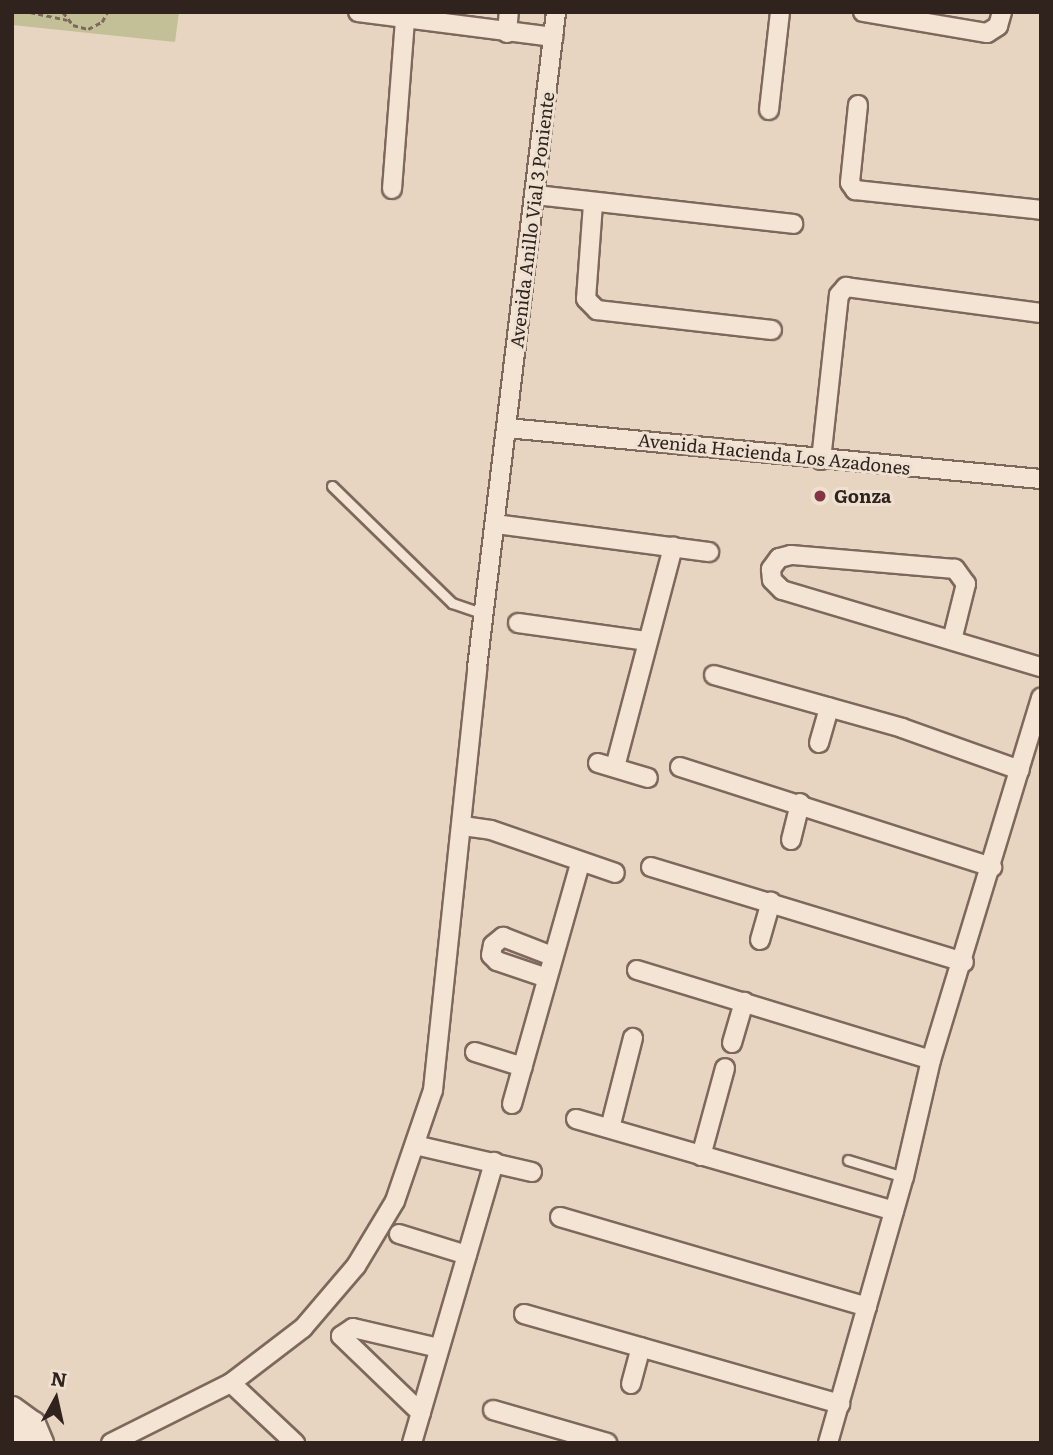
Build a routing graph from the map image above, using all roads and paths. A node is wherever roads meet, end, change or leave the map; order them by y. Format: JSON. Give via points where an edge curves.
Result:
{"nodes":[{"id":1,"x":30,"y":12,"type":"edge"},
{"id":2,"x":63,"y":12,"type":"edge"},
{"id":3,"x":107,"y":12,"type":"edge"},
{"id":4,"x":358,"y":12,"type":"edge"},
{"id":5,"x":509,"y":12,"type":"edge"},
{"id":6,"x":556,"y":12,"type":"edge"},
{"id":7,"x":780,"y":12,"type":"edge"},
{"id":8,"x":863,"y":12,"type":"edge"},
{"id":9,"x":1002,"y":12,"type":"edge"},
{"id":10,"x":67,"y":20,"type":"junction"},
{"id":11,"x":405,"y":20,"type":"junction"},
{"id":12,"x":507,"y":33,"type":"junction"},
{"id":13,"x":553,"y":37,"type":"junction"},
{"id":14,"x":858,"y":105,"type":"dead end"},
{"id":15,"x":769,"y":110,"type":"dead end"},
{"id":16,"x":392,"y":189,"type":"dead end"},
{"id":17,"x":536,"y":195,"type":"junction"},
{"id":18,"x":593,"y":204,"type":"junction"},
{"id":19,"x":1041,"y":210,"type":"edge"},
{"id":20,"x":793,"y":224,"type":"dead end"},
{"id":21,"x":1041,"y":313,"type":"edge"},
{"id":22,"x":772,"y":330,"type":"dead end"},
{"id":23,"x":507,"y":428,"type":"junction"},
{"id":24,"x":821,"y":460,"type":"junction"},
{"id":25,"x":1041,"y":479,"type":"edge"},
{"id":26,"x":332,"y":486,"type":"dead end"},
{"id":27,"x":496,"y":524,"type":"junction"},
{"id":28,"x":673,"y":547,"type":"junction"},
{"id":29,"x":709,"y":552,"type":"dead end"},
{"id":30,"x":484,"y":615,"type":"junction"},
{"id":31,"x":518,"y":623,"type":"dead end"},
{"id":32,"x":952,"y":640,"type":"junction"},
{"id":33,"x":646,"y":641,"type":"junction"},
{"id":34,"x":1041,"y":667,"type":"edge"},
{"id":35,"x":714,"y":675,"type":"dead end"},
{"id":36,"x":1041,"y":697,"type":"edge"},
{"id":37,"x":829,"y":707,"type":"junction"},
{"id":38,"x":819,"y":743,"type":"dead end"},
{"id":39,"x":680,"y":767,"type":"dead end"},
{"id":40,"x":1020,"y":770,"type":"junction"},
{"id":41,"x":648,"y":778,"type":"dead end"},
{"id":42,"x":800,"y":803,"type":"junction"},
{"id":43,"x":463,"y":826,"type":"junction"},
{"id":44,"x":791,"y":840,"type":"dead end"},
{"id":45,"x":580,"y":864,"type":"junction"},
{"id":46,"x":651,"y":867,"type":"dead end"},
{"id":47,"x":992,"y":867,"type":"junction"},
{"id":48,"x":615,"y":873,"type":"dead end"},
{"id":49,"x":771,"y":902,"type":"junction"},
{"id":50,"x":760,"y":940,"type":"dead end"},
{"id":51,"x":552,"y":956,"type":"junction"},
{"id":52,"x":964,"y":962,"type":"junction"},
{"id":53,"x":637,"y":970,"type":"dead end"},
{"id":54,"x":547,"y":978,"type":"junction"},
{"id":55,"x":744,"y":1002,"type":"junction"},
{"id":56,"x":633,"y":1038,"type":"dead end"},
{"id":57,"x":732,"y":1043,"type":"dead end"},
{"id":58,"x":475,"y":1052,"type":"dead end"},
{"id":59,"x":931,"y":1060,"type":"junction"},
{"id":60,"x":523,"y":1067,"type":"junction"},
{"id":61,"x":725,"y":1068,"type":"dead end"},
{"id":62,"x":512,"y":1104,"type":"dead end"},
{"id":63,"x":576,"y":1119,"type":"dead end"},
{"id":64,"x":610,"y":1128,"type":"junction"},
{"id":65,"x":415,"y":1145,"type":"junction"},
{"id":66,"x":701,"y":1156,"type":"junction"},
{"id":67,"x":848,"y":1160,"type":"dead end"},
{"id":68,"x":494,"y":1162,"type":"junction"},
{"id":69,"x":532,"y":1172,"type":"dead end"},
{"id":70,"x":904,"y":1177,"type":"junction"},
{"id":71,"x":894,"y":1211,"type":"junction"},
{"id":72,"x":560,"y":1217,"type":"dead end"},
{"id":73,"x":399,"y":1234,"type":"dead end"},
{"id":74,"x":467,"y":1255,"type":"junction"},
{"id":75,"x":867,"y":1307,"type":"junction"},
{"id":76,"x":524,"y":1314,"type":"dead end"},
{"id":77,"x":641,"y":1347,"type":"junction"},
{"id":78,"x":439,"y":1349,"type":"junction"},
{"id":79,"x":231,"y":1383,"type":"junction"},
{"id":80,"x":631,"y":1384,"type":"dead end"},
{"id":81,"x":839,"y":1404,"type":"junction"},
{"id":82,"x":12,"y":1409,"type":"edge"},
{"id":83,"x":492,"y":1410,"type":"dead end"},
{"id":84,"x":421,"y":1413,"type":"junction"},
{"id":85,"x":12,"y":1431,"type":"edge"},
{"id":86,"x":20,"y":1443,"type":"edge"},
{"id":87,"x":41,"y":1443,"type":"edge"},
{"id":88,"x":111,"y":1443,"type":"edge"},
{"id":89,"x":295,"y":1443,"type":"edge"},
{"id":90,"x":412,"y":1443,"type":"edge"},
{"id":91,"x":607,"y":1443,"type":"edge"},
{"id":92,"x":828,"y":1443,"type":"edge"}],
"edges":[{"from":1,"to":10,"type":"path"},
{"from":2,"to":10,"type":"path"},
{"from":3,"to":10,"type":"path","via":[[102,22],[88,29]]},
{"from":4,"to":11,"type":"street"},
{"from":5,"to":12,"type":"street"},
{"from":6,"to":13,"type":"street","name":"Avenida Anillo Vial 3 Poniente"},
{"from":7,"to":15,"type":"street"},
{"from":8,"to":9,"type":"street","via":[[987,33],[998,26]]},
{"from":11,"to":12,"type":"street"},
{"from":11,"to":16,"type":"street"},
{"from":12,"to":13,"type":"street"},
{"from":13,"to":17,"type":"street","name":"Avenida Anillo Vial 3 Poniente"},
{"from":14,"to":19,"type":"street","via":[[850,183],[855,190]]},
{"from":17,"to":18,"type":"street"},
{"from":17,"to":23,"type":"street","name":"Avenida Anillo Vial 3 Poniente"},
{"from":18,"to":20,"type":"street"},
{"from":18,"to":22,"type":"street","via":[[586,299],[597,310]]},
{"from":21,"to":24,"type":"street","via":[[846,287],[839,295]]},
{"from":23,"to":24,"type":"street","name":"Avenida Hacienda Los Azadones"},
{"from":23,"to":27,"type":"street","name":"Avenida Anillo Vial 3 Poniente"},
{"from":24,"to":25,"type":"street","name":"Avenida Hacienda Los Azadones"},
{"from":26,"to":30,"type":"lane","via":[[452,603]]},
{"from":27,"to":28,"type":"street"},
{"from":27,"to":30,"type":"street","name":"Avenida Anillo Vial 3 Poniente"},
{"from":28,"to":29,"type":"street"},
{"from":28,"to":33,"type":"street"},
{"from":30,"to":43,"type":"street","name":"Avenida Anillo Vial 3 Poniente"},
{"from":31,"to":33,"type":"street"},
{"from":32,"to":32,"type":"street","via":[[966,584],[956,569],[791,555],[779,558],[771,569],[772,580],[782,590]]},
{"from":32,"to":34,"type":"street"},
{"from":33,"to":41,"type":"street","via":[[607,765]]},
{"from":35,"to":37,"type":"street"},
{"from":36,"to":40,"type":"street"},
{"from":37,"to":38,"type":"street"},
{"from":37,"to":40,"type":"street"},
{"from":39,"to":42,"type":"street"},
{"from":40,"to":47,"type":"street"},
{"from":42,"to":44,"type":"street"},
{"from":42,"to":47,"type":"street"},
{"from":43,"to":45,"type":"street","via":[[491,830]]},
{"from":43,"to":65,"type":"street","name":"Avenida Anillo Vial 3 Poniente","via":[[433,1090]]},
{"from":45,"to":48,"type":"street"},
{"from":45,"to":51,"type":"street"},
{"from":46,"to":49,"type":"street"},
{"from":47,"to":52,"type":"street"},
{"from":49,"to":50,"type":"street"},
{"from":49,"to":52,"type":"street"},
{"from":51,"to":54,"type":"street"},
{"from":51,"to":54,"type":"street","via":[[503,937],[493,945],[491,955],[497,961]]},
{"from":52,"to":59,"type":"street"},
{"from":53,"to":55,"type":"street"},
{"from":54,"to":60,"type":"street"},
{"from":55,"to":57,"type":"street"},
{"from":55,"to":59,"type":"street"},
{"from":56,"to":64,"type":"street"},
{"from":58,"to":60,"type":"street"},
{"from":59,"to":70,"type":"street"},
{"from":60,"to":62,"type":"street"},
{"from":61,"to":66,"type":"street"},
{"from":63,"to":64,"type":"street"},
{"from":64,"to":66,"type":"street"},
{"from":65,"to":68,"type":"street"},
{"from":65,"to":79,"type":"street","name":"Avenida Anillo Vial 3 Poniente","via":[[395,1201],[356,1266],[303,1328]]},
{"from":66,"to":71,"type":"street"},
{"from":67,"to":70,"type":"lane"},
{"from":68,"to":69,"type":"street"},
{"from":68,"to":74,"type":"street"},
{"from":70,"to":71,"type":"street"},
{"from":71,"to":75,"type":"street"},
{"from":72,"to":75,"type":"street"},
{"from":73,"to":74,"type":"street"},
{"from":74,"to":78,"type":"street"},
{"from":75,"to":81,"type":"street"},
{"from":76,"to":77,"type":"street"},
{"from":77,"to":80,"type":"street"},
{"from":77,"to":81,"type":"street"},
{"from":78,"to":84,"type":"street"},
{"from":78,"to":84,"type":"street","via":[[353,1328],[341,1336]]},
{"from":79,"to":88,"type":"street","name":"Avenida Anillo Vial 3 Poniente"},
{"from":79,"to":89,"type":"street"},
{"from":81,"to":92,"type":"street"},
{"from":82,"to":87,"type":"street","via":[[33,1424]]},
{"from":83,"to":91,"type":"street"},
{"from":84,"to":90,"type":"street"},
{"from":85,"to":86,"type":"street"}]}
